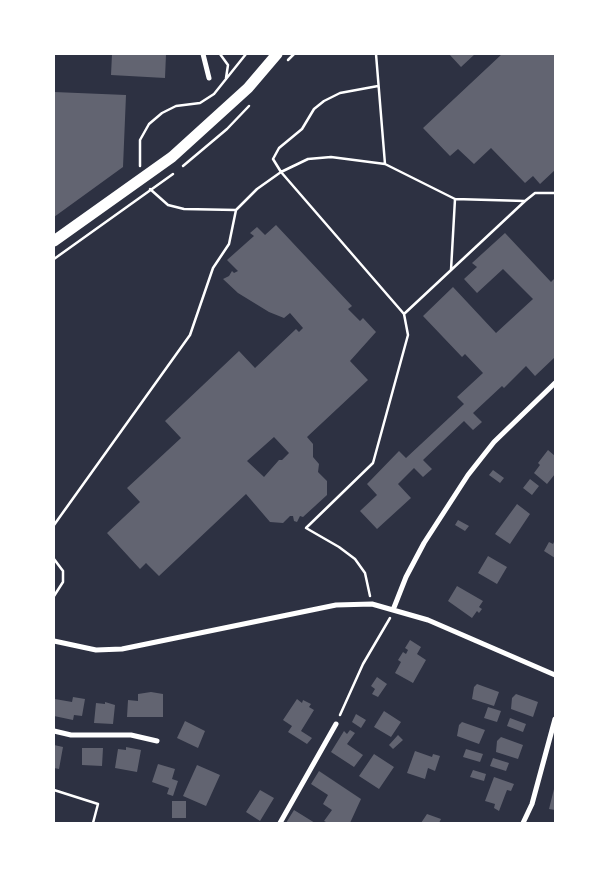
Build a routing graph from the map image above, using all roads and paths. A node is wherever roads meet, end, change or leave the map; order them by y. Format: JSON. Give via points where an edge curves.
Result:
{"nodes":[{"id":1,"x":203,"y":54,"type":"edge"},
{"id":2,"x":220,"y":54,"type":"edge"},
{"id":3,"x":246,"y":54,"type":"edge"},
{"id":4,"x":277,"y":54,"type":"edge"},
{"id":5,"x":376,"y":54,"type":"edge"},
{"id":6,"x":209,"y":78,"type":"dead end"},
{"id":7,"x":226,"y":80,"type":"junction"},
{"id":8,"x":378,"y":86,"type":"junction"},
{"id":9,"x":190,"y":104,"type":"dead end"},
{"id":10,"x":142,"y":164,"type":"dead end"},
{"id":11,"x":385,"y":164,"type":"junction"},
{"id":12,"x":136,"y":169,"type":"dead end"},
{"id":13,"x":281,"y":172,"type":"junction"},
{"id":14,"x":555,"y":193,"type":"edge"},
{"id":15,"x":455,"y":200,"type":"junction"},
{"id":16,"x":524,"y":201,"type":"junction"},
{"id":17,"x":193,"y":210,"type":"dead end"},
{"id":18,"x":236,"y":210,"type":"junction"},
{"id":19,"x":54,"y":242,"type":"edge"},
{"id":20,"x":451,"y":271,"type":"junction"},
{"id":21,"x":404,"y":314,"type":"junction"},
{"id":22,"x":555,"y":382,"type":"edge"},
{"id":23,"x":54,"y":525,"type":"edge"},
{"id":24,"x":54,"y":559,"type":"edge"},
{"id":25,"x":54,"y":596,"type":"edge"},
{"id":26,"x":372,"y":604,"type":"junction"},
{"id":27,"x":393,"y":610,"type":"junction"},
{"id":28,"x":54,"y":641,"type":"edge"},
{"id":29,"x":555,"y":675,"type":"edge"},
{"id":30,"x":555,"y":719,"type":"edge"},
{"id":31,"x":336,"y":724,"type":"joint"},
{"id":32,"x":54,"y":732,"type":"edge"},
{"id":33,"x":157,"y":742,"type":"dead end"},
{"id":34,"x":54,"y":790,"type":"edge"},
{"id":35,"x":93,"y":823,"type":"edge"},
{"id":36,"x":280,"y":823,"type":"edge"},
{"id":37,"x":523,"y":823,"type":"edge"}],
"edges":[{"from":1,"to":6,"type":"street"},
{"from":2,"to":7,"type":"path","via":[[228,65]]},
{"from":3,"to":7,"type":"path"},
{"from":4,"to":19,"type":"main road","via":[[248,88],[192,140]]},
{"from":5,"to":8,"type":"path"},
{"from":7,"to":9,"type":"path","via":[[214,94],[200,103]]},
{"from":8,"to":11,"type":"path"},
{"from":8,"to":13,"type":"path","via":[[340,93],[314,109],[302,129],[274,154],[274,164]]},
{"from":10,"to":12,"type":"path"},
{"from":11,"to":13,"type":"path","via":[[332,157],[308,159]]},
{"from":11,"to":15,"type":"path"},
{"from":13,"to":18,"type":"path"},
{"from":13,"to":21,"type":"path"},
{"from":14,"to":16,"type":"path","via":[[535,193]]},
{"from":15,"to":16,"type":"path"},
{"from":15,"to":20,"type":"path"},
{"from":16,"to":20,"type":"path"},
{"from":17,"to":18,"type":"path"},
{"from":18,"to":23,"type":"path","via":[[229,244],[213,268],[190,335]]},
{"from":20,"to":21,"type":"path"},
{"from":21,"to":26,"type":"path","via":[[408,335],[373,463],[306,528],[356,559],[365,573]]},
{"from":22,"to":27,"type":"street","via":[[494,442],[468,475],[424,542]]},
{"from":24,"to":25,"type":"path","via":[[63,571],[63,582]]},
{"from":26,"to":27,"type":"street"},
{"from":26,"to":28,"type":"street","via":[[336,605],[122,649],[96,650]]},
{"from":27,"to":29,"type":"street","via":[[428,620]]},
{"from":27,"to":31,"type":"path"},
{"from":30,"to":37,"type":"street","via":[[532,804]]},
{"from":31,"to":36,"type":"street"},
{"from":32,"to":33,"type":"street","via":[[131,735]]},
{"from":34,"to":35,"type":"path","via":[[98,804]]}]}
